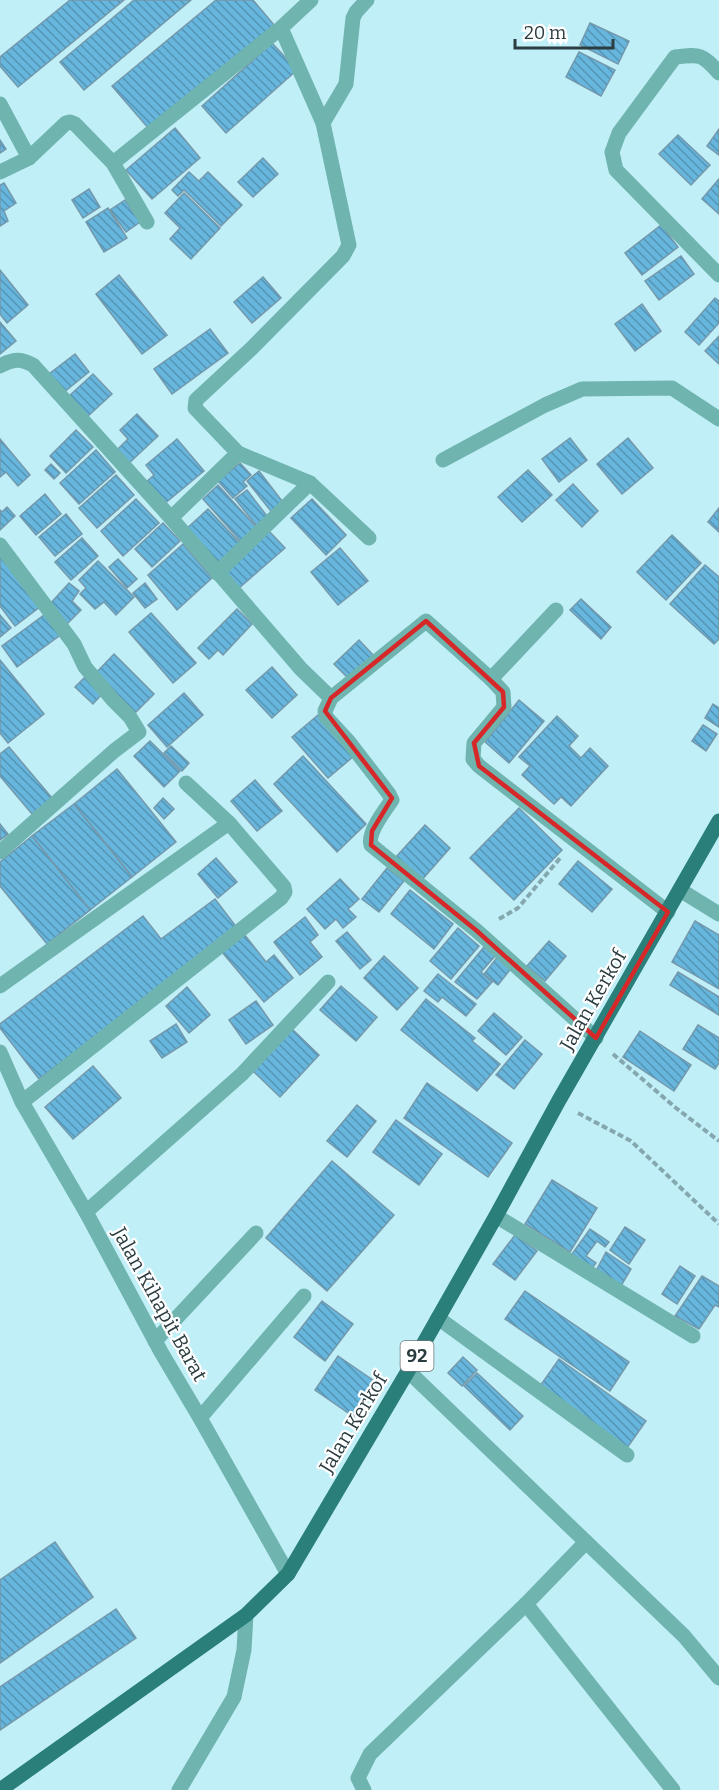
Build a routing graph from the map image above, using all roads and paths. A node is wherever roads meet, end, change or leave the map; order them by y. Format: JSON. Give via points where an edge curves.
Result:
{"nodes":[{"id":1,"x":311,"y":0,"type":"edge"},
{"id":2,"x":367,"y":0,"type":"edge"},
{"id":3,"x":281,"y":28,"type":"junction"},
{"id":4,"x":719,"y":73,"type":"edge"},
{"id":5,"x":0,"y":104,"type":"edge"},
{"id":6,"x":323,"y":123,"type":"junction"},
{"id":7,"x":29,"y":158,"type":"junction"},
{"id":8,"x":113,"y":163,"type":"junction"},
{"id":9,"x":0,"y":172,"type":"edge"},
{"id":10,"x":147,"y":222,"type":"dead end"},
{"id":11,"x":719,"y":275,"type":"edge"},
{"id":12,"x":0,"y":366,"type":"edge"},
{"id":13,"x":719,"y":419,"type":"edge"},
{"id":14,"x":238,"y":453,"type":"junction"},
{"id":15,"x":443,"y":460,"type":"dead end"},
{"id":16,"x":310,"y":483,"type":"junction"},
{"id":17,"x":171,"y":518,"type":"junction"},
{"id":18,"x":369,"y":538,"type":"dead end"},
{"id":19,"x":0,"y":545,"type":"edge"},
{"id":20,"x":217,"y":573,"type":"junction"},
{"id":21,"x":556,"y":610,"type":"dead end"},
{"id":22,"x":491,"y":679,"type":"junction"},
{"id":23,"x":331,"y":698,"type":"junction"},
{"id":24,"x":186,"y":783,"type":"dead end"},
{"id":25,"x":719,"y":821,"type":"edge"},
{"id":26,"x":229,"y":823,"type":"junction"},
{"id":27,"x":574,"y":840,"type":"junction"},
{"id":28,"x":0,"y":852,"type":"edge"},
{"id":29,"x":680,"y":890,"type":"junction"},
{"id":30,"x":668,"y":912,"type":"junction"},
{"id":31,"x":719,"y":914,"type":"edge"},
{"id":32,"x":477,"y":931,"type":"junction"},
{"id":33,"x":328,"y":982,"type":"dead end"},
{"id":34,"x":0,"y":986,"type":"edge"},
{"id":35,"x":596,"y":1038,"type":"junction"},
{"id":36,"x":0,"y":1052,"type":"edge"},
{"id":37,"x":22,"y":1102,"type":"junction"},
{"id":38,"x":558,"y":1102,"type":"junction"},
{"id":39,"x":719,"y":1141,"type":"edge"},
{"id":40,"x":86,"y":1212,"type":"junction"},
{"id":41,"x":496,"y":1216,"type":"junction"},
{"id":42,"x":719,"y":1224,"type":"edge"},
{"id":43,"x":256,"y":1233,"type":"dead end"},
{"id":44,"x":304,"y":1296,"type":"dead end"},
{"id":45,"x":438,"y":1318,"type":"junction"},
{"id":46,"x":693,"y":1336,"type":"dead end"},
{"id":47,"x":155,"y":1341,"type":"junction"},
{"id":48,"x":408,"y":1371,"type":"junction"},
{"id":49,"x":200,"y":1418,"type":"junction"},
{"id":50,"x":627,"y":1455,"type":"dead end"},
{"id":51,"x":586,"y":1542,"type":"junction"},
{"id":52,"x":288,"y":1574,"type":"junction"},
{"id":53,"x":526,"y":1604,"type":"junction"},
{"id":54,"x":246,"y":1615,"type":"junction"},
{"id":55,"x":719,"y":1678,"type":"edge"},
{"id":56,"x":0,"y":1790,"type":"edge"},
{"id":57,"x":179,"y":1790,"type":"edge"},
{"id":58,"x":364,"y":1790,"type":"edge"},
{"id":59,"x":673,"y":1790,"type":"edge"}],
"edges":[{"from":1,"to":3,"type":"street"},
{"from":2,"to":6,"type":"street","via":[[353,18],[346,84]]},
{"from":3,"to":6,"type":"street"},
{"from":3,"to":8,"type":"street"},
{"from":4,"to":11,"type":"street","via":[[706,58],[675,57],[620,133],[612,152],[616,170]]},
{"from":5,"to":7,"type":"street"},
{"from":6,"to":14,"type":"street","via":[[349,245],[343,256],[196,400],[195,408]]},
{"from":7,"to":8,"type":"street","via":[[70,122]]},
{"from":7,"to":9,"type":"street"},
{"from":8,"to":10,"type":"street"},
{"from":12,"to":17,"type":"street","via":[[11,360],[33,365]]},
{"from":13,"to":15,"type":"street","via":[[672,388],[582,388]]},
{"from":14,"to":16,"type":"street"},
{"from":14,"to":17,"type":"street"},
{"from":16,"to":18,"type":"street"},
{"from":16,"to":20,"type":"street"},
{"from":17,"to":20,"type":"street"},
{"from":19,"to":28,"type":"street","via":[[74,644],[85,668],[139,732]]},
{"from":20,"to":23,"type":"street"},
{"from":21,"to":22,"type":"street"},
{"from":22,"to":23,"type":"street","via":[[426,621]]},
{"from":22,"to":27,"type":"street","via":[[502,692],[504,707],[474,743],[473,759]]},
{"from":23,"to":32,"type":"street","via":[[326,717],[392,800],[372,831],[371,845]]},
{"from":24,"to":26,"type":"street"},
{"from":25,"to":29,"type":"main road","name":"Jalan Kerkof","number":"92"},
{"from":26,"to":34,"type":"street"},
{"from":26,"to":37,"type":"street","via":[[284,887],[281,898]]},
{"from":27,"to":30,"type":"street"},
{"from":27,"to":32,"type":"path","via":[[518,908]]},
{"from":29,"to":30,"type":"main road","name":"Jalan Kerkof","number":"92"},
{"from":29,"to":31,"type":"street"},
{"from":30,"to":35,"type":"main road","name":"Jalan Kerkof","number":"92"},
{"from":32,"to":35,"type":"street"},
{"from":33,"to":40,"type":"street","via":[[242,1074]]},
{"from":35,"to":38,"type":"main road","name":"Jalan Kerkof","number":"92"},
{"from":35,"to":39,"type":"path"},
{"from":36,"to":37,"type":"street","name":"Jalan Kihapit Barat"},
{"from":37,"to":40,"type":"street","name":"Jalan Kihapit Barat"},
{"from":38,"to":41,"type":"main road","name":"Jalan Kerkof","number":"92"},
{"from":38,"to":42,"type":"path","via":[[631,1142]]},
{"from":40,"to":47,"type":"street","name":"Jalan Kihapit Barat"},
{"from":41,"to":45,"type":"main road","name":"Jalan Kerkof","number":"92"},
{"from":41,"to":46,"type":"street"},
{"from":43,"to":47,"type":"street"},
{"from":44,"to":49,"type":"street"},
{"from":45,"to":48,"type":"main road","name":"Jalan Kerkof","number":"92"},
{"from":45,"to":50,"type":"street"},
{"from":47,"to":49,"type":"street","name":"Jalan Kihapit Barat"},
{"from":48,"to":51,"type":"street"},
{"from":48,"to":52,"type":"main road","name":"Jalan Kerkof","number":"92"},
{"from":49,"to":52,"type":"street","name":"Jalan Kihapit Barat"},
{"from":51,"to":53,"type":"street"},
{"from":51,"to":55,"type":"street","via":[[684,1636]]},
{"from":52,"to":54,"type":"main road","name":"Jalan Kerkof","number":"92"},
{"from":53,"to":58,"type":"street","via":[[369,1754],[358,1778]]},
{"from":53,"to":59,"type":"street"},
{"from":54,"to":56,"type":"main road","name":"Jalan Kerkof","number":"92"},
{"from":54,"to":57,"type":"street","via":[[244,1650],[234,1696]]}]}
